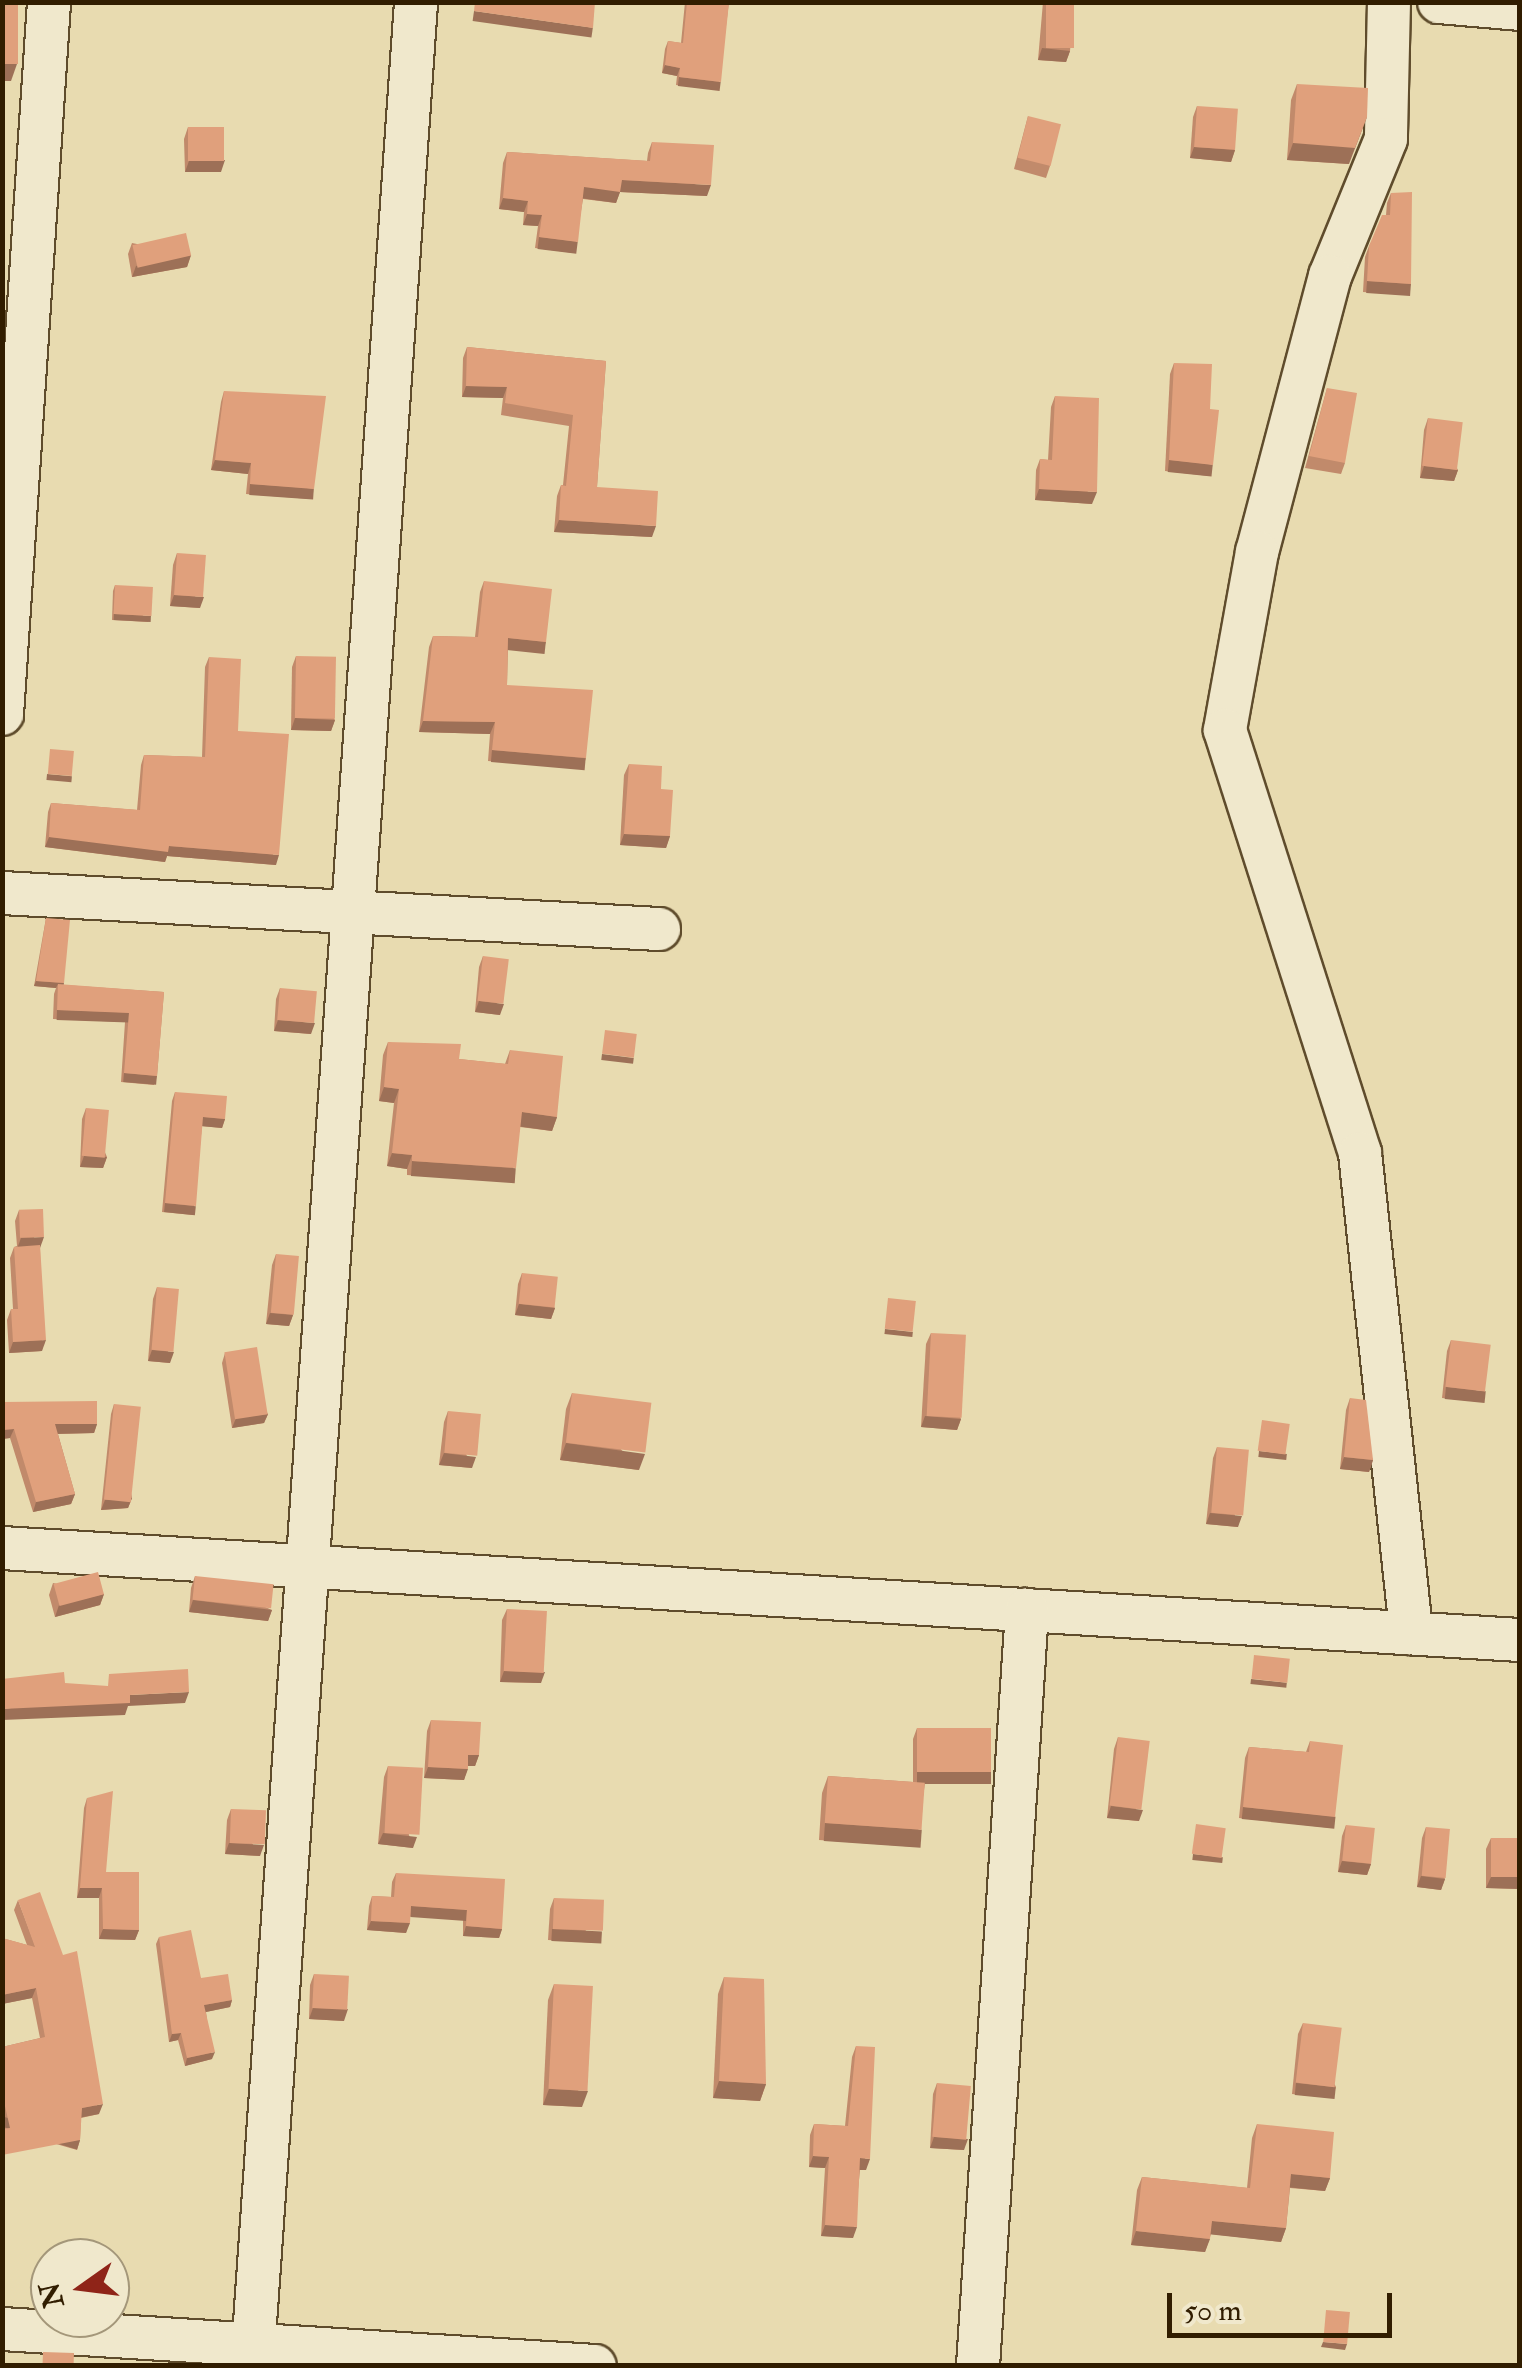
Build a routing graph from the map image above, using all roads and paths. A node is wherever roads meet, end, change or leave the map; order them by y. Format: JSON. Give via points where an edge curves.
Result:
{"nodes":[{"id":1,"x":49,"y":2,"type":"edge"},
{"id":2,"x":416,"y":2,"type":"edge"},
{"id":3,"x":1389,"y":2,"type":"edge"},
{"id":4,"x":1439,"y":2,"type":"edge"},
{"id":5,"x":1520,"y":9,"type":"edge"},
{"id":6,"x":2,"y":714,"type":"edge"},
{"id":7,"x":2,"y":894,"type":"edge"},
{"id":8,"x":352,"y":912,"type":"junction"},
{"id":9,"x":659,"y":929,"type":"dead end"},
{"id":10,"x":2,"y":1548,"type":"edge"},
{"id":11,"x":306,"y":1566,"type":"junction"},
{"id":12,"x":1027,"y":1610,"type":"junction"},
{"id":13,"x":1410,"y":1633,"type":"junction"},
{"id":14,"x":1520,"y":1640,"type":"edge"},
{"id":15,"x":2,"y":2329,"type":"edge"},
{"id":16,"x":252,"y":2355,"type":"edge"},
{"id":17,"x":595,"y":2366,"type":"edge"},
{"id":18,"x":978,"y":2366,"type":"edge"}],
"edges":[{"from":1,"to":6,"type":"street"},
{"from":2,"to":8,"type":"street"},
{"from":3,"to":13,"type":"street","via":[[1386,139],[1326,294],[1257,552],[1225,730],[1360,1153]]},
{"from":4,"to":5,"type":"street"},
{"from":7,"to":8,"type":"street"},
{"from":8,"to":9,"type":"street"},
{"from":8,"to":11,"type":"street"},
{"from":10,"to":11,"type":"street"},
{"from":11,"to":12,"type":"street"},
{"from":11,"to":16,"type":"street"},
{"from":12,"to":13,"type":"street"},
{"from":12,"to":18,"type":"street"},
{"from":13,"to":14,"type":"street"},
{"from":15,"to":16,"type":"street"},
{"from":16,"to":17,"type":"street"}]}
